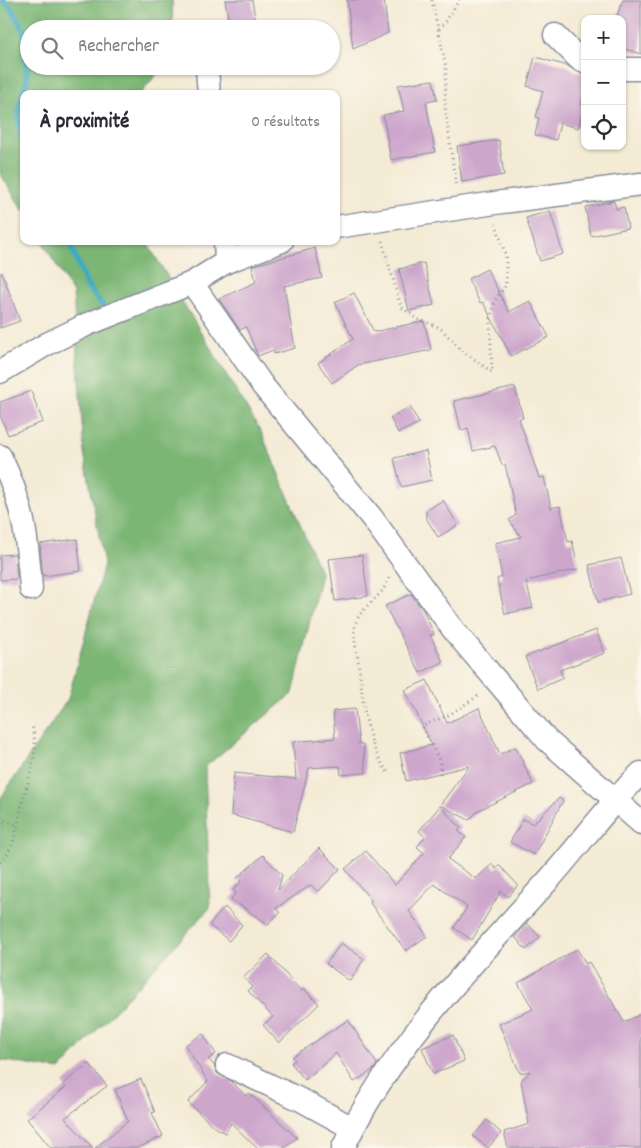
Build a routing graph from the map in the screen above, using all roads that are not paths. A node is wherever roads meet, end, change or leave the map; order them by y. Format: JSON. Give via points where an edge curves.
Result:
{"nodes":[{"id":1,"x":555,"y":35,"type":"dead end"},
{"id":2,"x":581,"y":61,"type":"edge"},
{"id":3,"x":626,"y":69,"type":"edge"},
{"id":4,"x":641,"y":69,"type":"edge"},
{"id":5,"x":208,"y":75,"type":"edge"},
{"id":6,"x":209,"y":90,"type":"edge"},
{"id":7,"x":641,"y":184,"type":"edge"},
{"id":8,"x":340,"y":226,"type":"edge"},
{"id":9,"x":262,"y":245,"type":"edge"},
{"id":10,"x":226,"y":252,"type":"edge"},
{"id":11,"x":192,"y":283,"type":"junction"},
{"id":12,"x":0,"y":372,"type":"edge"},
{"id":13,"x":0,"y":456,"type":"edge"},
{"id":14,"x":31,"y":588,"type":"dead end"},
{"id":15,"x":641,"y":774,"type":"edge"},
{"id":16,"x":614,"y":799,"type":"junction"},
{"id":17,"x":641,"y":823,"type":"edge"},
{"id":18,"x":227,"y":1066,"type":"dead end"},
{"id":19,"x":348,"y":1138,"type":"edge"}],
"edges":[{"from":1,"to":2,"type":"street"},
{"from":3,"to":4,"type":"street"},
{"from":5,"to":6,"type":"street"},
{"from":7,"to":8,"type":"street"},
{"from":9,"to":10,"type":"street"},
{"from":10,"to":11,"type":"street"},
{"from":11,"to":12,"type":"street","via":[[80,328]]},
{"from":11,"to":16,"type":"street","via":[[263,386],[372,518],[455,632],[547,740]]},
{"from":13,"to":14,"type":"street","via":[[27,532]]},
{"from":15,"to":16,"type":"street"},
{"from":16,"to":17,"type":"street"},
{"from":16,"to":19,"type":"street","via":[[545,884],[417,1030]]},
{"from":18,"to":19,"type":"street","via":[[303,1101]]}]}
